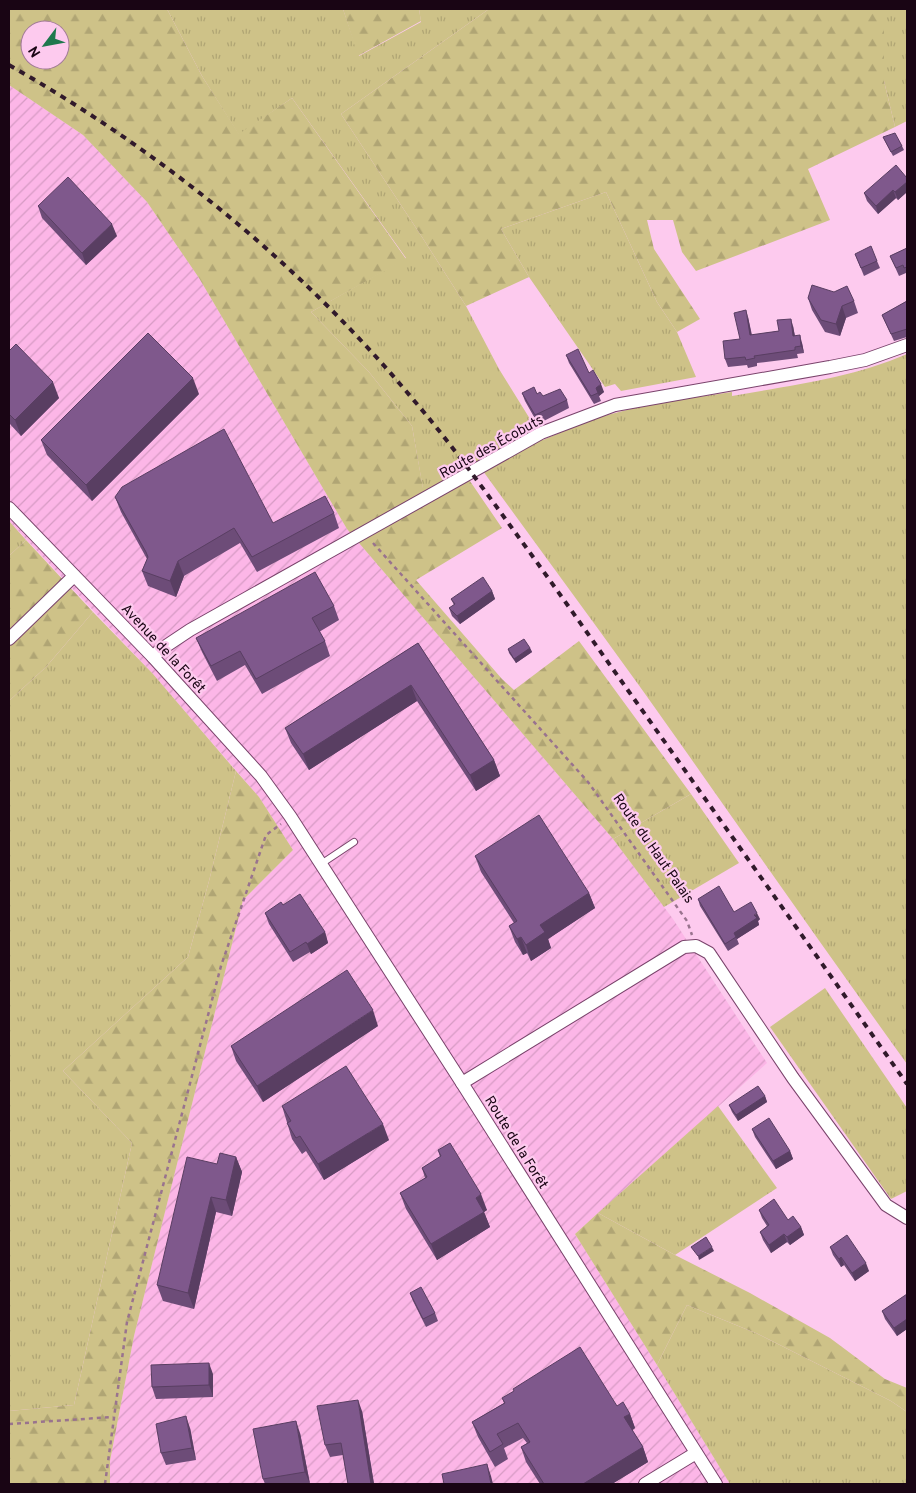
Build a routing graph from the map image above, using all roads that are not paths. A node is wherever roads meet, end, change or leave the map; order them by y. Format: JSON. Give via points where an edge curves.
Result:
{"nodes":[{"id":1,"x":907,"y":344,"type":"edge"},
{"id":2,"x":9,"y":508,"type":"edge"},
{"id":3,"x":74,"y":576,"type":"junction"},
{"id":4,"x":9,"y":639,"type":"edge"},
{"id":5,"x":153,"y":657,"type":"junction"},
{"id":6,"x":290,"y":816,"type":"joint"},
{"id":7,"x":354,"y":842,"type":"dead end"},
{"id":8,"x":321,"y":864,"type":"junction"},
{"id":9,"x":462,"y":1084,"type":"junction"},
{"id":10,"x":907,"y":1218,"type":"edge"},
{"id":11,"x":696,"y":1453,"type":"junction"},
{"id":12,"x":645,"y":1484,"type":"edge"},
{"id":13,"x":716,"y":1484,"type":"edge"}],
"edges":[{"from":1,"to":5,"type":"street","name":"Route des Écobuts","via":[[866,360],[616,405],[541,433],[190,630]]},
{"from":2,"to":3,"type":"street","name":"Avenue de la Forêt"},
{"from":3,"to":4,"type":"street"},
{"from":3,"to":5,"type":"street","name":"Avenue de la Forêt"},
{"from":5,"to":6,"type":"street","name":"Avenue de la Forêt","via":[[262,776]]},
{"from":6,"to":8,"type":"street","name":"Route de la Forêt"},
{"from":7,"to":8,"type":"lane"},
{"from":8,"to":9,"type":"street","name":"Route de la Forêt"},
{"from":9,"to":10,"type":"street","via":[[684,947],[696,946],[710,953],[793,1078],[886,1205]]},
{"from":9,"to":11,"type":"street","name":"Route de la Forêt"},
{"from":11,"to":12,"type":"street"},
{"from":11,"to":13,"type":"street","name":"Route de la Forêt"}]}
